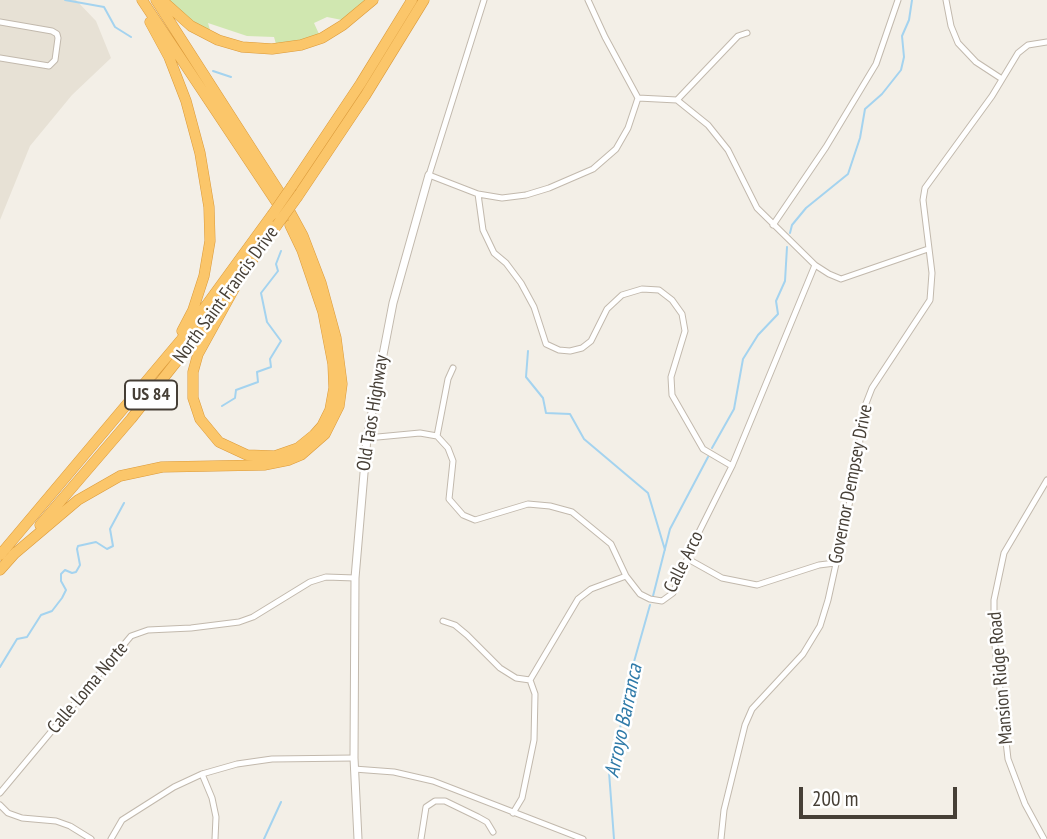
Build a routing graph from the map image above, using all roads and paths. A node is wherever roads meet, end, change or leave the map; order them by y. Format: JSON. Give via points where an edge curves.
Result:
{"nodes":[{"id":1,"x":140,"y":0,"type":"edge"},
{"id":2,"x":156,"y":0,"type":"edge"},
{"id":3,"x":162,"y":0,"type":"edge"},
{"id":4,"x":373,"y":0,"type":"edge"},
{"id":5,"x":412,"y":0,"type":"edge"},
{"id":6,"x":424,"y":0,"type":"edge"},
{"id":7,"x":484,"y":0,"type":"edge"},
{"id":8,"x":588,"y":0,"type":"edge"},
{"id":9,"x":898,"y":0,"type":"edge"},
{"id":10,"x":946,"y":0,"type":"edge"},
{"id":11,"x":0,"y":22,"type":"edge"},
{"id":12,"x":747,"y":33,"type":"dead end"},
{"id":13,"x":1047,"y":42,"type":"edge"},
{"id":14,"x":0,"y":58,"type":"edge"},
{"id":15,"x":1002,"y":79,"type":"junction"},
{"id":16,"x":638,"y":98,"type":"junction"},
{"id":17,"x":677,"y":100,"type":"junction"},
{"id":18,"x":429,"y":175,"type":"junction"},
{"id":19,"x":478,"y":194,"type":"junction"},
{"id":20,"x":773,"y":225,"type":"junction"},
{"id":21,"x":928,"y":249,"type":"junction"},
{"id":22,"x":815,"y":265,"type":"junction"},
{"id":23,"x":241,"y":276,"type":"junction"},
{"id":24,"x":164,"y":360,"type":"junction"},
{"id":25,"x":453,"y":368,"type":"dead end"},
{"id":26,"x":437,"y":436,"type":"junction"},
{"id":27,"x":367,"y":438,"type":"junction"},
{"id":28,"x":732,"y":466,"type":"junction"},
{"id":29,"x":1047,"y":480,"type":"edge"},
{"id":30,"x":0,"y":555,"type":"edge"},
{"id":31,"x":13,"y":555,"type":"junction"},
{"id":32,"x":688,"y":559,"type":"junction"},
{"id":33,"x":835,"y":563,"type":"junction"},
{"id":34,"x":0,"y":570,"type":"edge"},
{"id":35,"x":626,"y":576,"type":"junction"},
{"id":36,"x":355,"y":578,"type":"junction"},
{"id":37,"x":443,"y":621,"type":"dead end"},
{"id":38,"x":530,"y":680,"type":"junction"},
{"id":39,"x":354,"y":758,"type":"junction"},
{"id":40,"x":354,"y":769,"type":"junction"},
{"id":41,"x":202,"y":774,"type":"junction"},
{"id":42,"x":0,"y":793,"type":"edge"},
{"id":43,"x":0,"y":805,"type":"edge"},
{"id":44,"x":513,"y":813,"type":"junction"},
{"id":45,"x":493,"y":832,"type":"dead end"},
{"id":46,"x":91,"y":839,"type":"edge"},
{"id":47,"x":111,"y":839,"type":"edge"},
{"id":48,"x":215,"y":839,"type":"edge"},
{"id":49,"x":358,"y":839,"type":"edge"},
{"id":50,"x":421,"y":839,"type":"edge"},
{"id":51,"x":583,"y":839,"type":"edge"},
{"id":52,"x":721,"y":839,"type":"edge"},
{"id":53,"x":1044,"y":839,"type":"edge"}],
"edges":[{"from":1,"to":23,"type":"highway","via":[[279,205],[302,250],[323,312],[335,375],[330,410],[307,442],[288,453],[266,457],[237,452],[219,442],[200,419],[192,392],[201,345]]},
{"from":1,"to":24,"type":"highway","via":[[183,92],[209,207],[204,276],[193,310]]},
{"from":2,"to":31,"type":"highway","via":[[278,190],[306,244],[336,338],[342,384],[339,406],[325,434],[301,455],[264,466],[162,467],[120,476],[91,491]]},
{"from":3,"to":4,"type":"highway","via":[[179,18],[211,37],[272,50],[322,37]]},
{"from":5,"to":24,"type":"highway","name":"North Saint Francis Drive","number":"US 84","bridge":true,"via":[[292,186]]},
{"from":6,"to":23,"type":"highway","name":"North Saint Francis Drive","number":"US 84","bridge":true,"via":[[298,197]]},
{"from":7,"to":18,"type":"street","name":"Old Taos Highway"},
{"from":8,"to":16,"type":"street"},
{"from":9,"to":20,"type":"street","via":[[876,65]]},
{"from":10,"to":15,"type":"street","via":[[958,43],[972,59]]},
{"from":11,"to":14,"type":"street","via":[[54,32],[58,38],[55,60],[49,66]]},
{"from":12,"to":17,"type":"street","via":[[738,36]]},
{"from":13,"to":15,"type":"street","name":"Governor Dempsey Drive","via":[[1023,48]]},
{"from":15,"to":21,"type":"street","name":"Governor Dempsey Drive","via":[[925,188]]},
{"from":16,"to":17,"type":"street"},
{"from":16,"to":19,"type":"street","via":[[616,149],[593,169],[526,195]]},
{"from":17,"to":20,"type":"street","via":[[708,125],[728,150],[757,208]]},
{"from":18,"to":19,"type":"street"},
{"from":18,"to":27,"type":"street","name":"Old Taos Highway","via":[[393,303]]},
{"from":19,"to":28,"type":"street","via":[[483,230],[494,253],[522,283],[546,344],[559,350],[582,348],[591,341],[607,309],[622,295],[659,290],[672,300],[682,314],[685,331],[671,377],[672,395],[703,449]]},
{"from":20,"to":22,"type":"street"},
{"from":21,"to":22,"type":"street","via":[[841,279]]},
{"from":21,"to":33,"type":"street","name":"Governor Dempsey Drive","via":[[930,300],[865,406]]},
{"from":22,"to":28,"type":"street","name":"Calle Arco"},
{"from":23,"to":31,"type":"highway","name":"North Saint Francis Drive","number":"US 84","via":[[131,419]]},
{"from":24,"to":30,"type":"highway","name":"North Saint Francis Drive","number":"US 84"},
{"from":25,"to":26,"type":"street"},
{"from":26,"to":27,"type":"street"},
{"from":26,"to":35,"type":"street","name":"Calle Arco","via":[[453,461],[449,499],[463,516],[475,520],[528,505],[572,512],[611,544]]},
{"from":27,"to":36,"type":"street","name":"Old Taos Highway"},
{"from":28,"to":32,"type":"street","name":"Calle Arco"},
{"from":29,"to":53,"type":"street","name":"Mansion Ridge Road","via":[[1004,553],[994,600],[1008,759]]},
{"from":31,"to":34,"type":"highway","name":"North Saint Francis Drive","number":"US 84"},
{"from":32,"to":33,"type":"street","via":[[722,578],[757,585]]},
{"from":32,"to":35,"type":"street","name":"Calle Arco","via":[[673,593],[662,601],[640,594]]},
{"from":33,"to":52,"type":"street","name":"Governor Dempsey Drive","via":[[820,626],[803,654],[752,709],[724,810]]},
{"from":35,"to":38,"type":"street","via":[[591,589],[579,599]]},
{"from":36,"to":39,"type":"street","name":"Old Taos Highway"},
{"from":36,"to":42,"type":"street","name":"Calle Loma Norte","via":[[326,577],[310,582],[239,622],[148,630],[131,636]]},
{"from":37,"to":38,"type":"street","via":[[455,625],[500,668]]},
{"from":38,"to":44,"type":"street","via":[[535,694],[534,740],[522,797]]},
{"from":39,"to":40,"type":"street","name":"Old Taos Highway"},
{"from":39,"to":41,"type":"street","via":[[272,759]]},
{"from":40,"to":44,"type":"street","via":[[433,780]]},
{"from":40,"to":49,"type":"street","name":"Old Taos Highway"},
{"from":41,"to":47,"type":"street","via":[[122,820]]},
{"from":41,"to":48,"type":"street","via":[[216,817]]},
{"from":43,"to":46,"type":"street","via":[[8,813],[56,821]]},
{"from":44,"to":51,"type":"street"},
{"from":45,"to":50,"type":"street","via":[[478,817],[435,801],[426,807]]}]}
